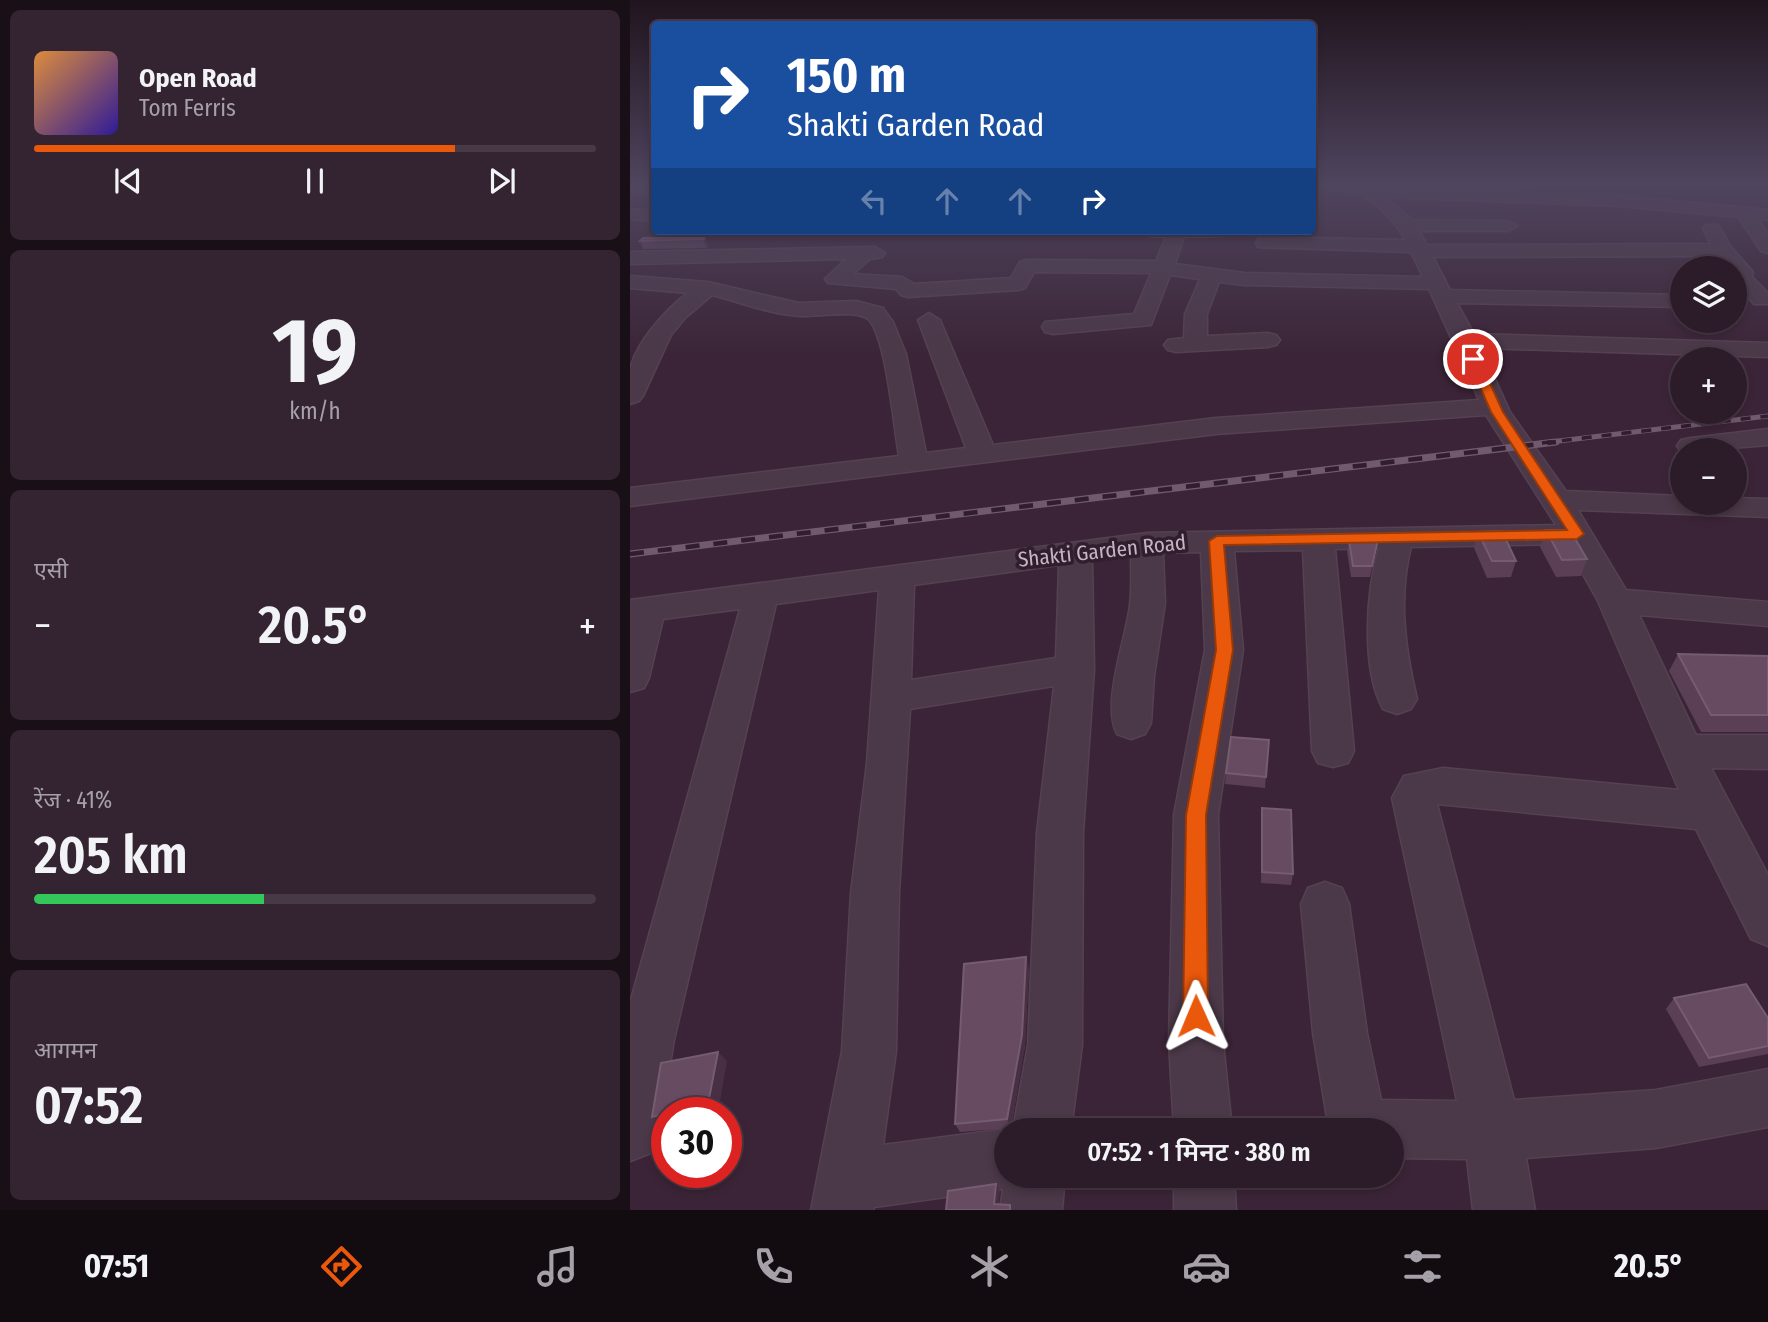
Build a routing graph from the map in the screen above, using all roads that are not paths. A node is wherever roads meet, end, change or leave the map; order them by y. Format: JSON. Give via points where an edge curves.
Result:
{"nodes":[{"id":1,"x":674,"y":241,"type":"edge"},
{"id":2,"x":752,"y":241,"type":"edge"},
{"id":3,"x":1173,"y":241,"type":"edge"},
{"id":4,"x":1271,"y":241,"type":"edge"},
{"id":5,"x":1405,"y":241,"type":"edge"},
{"id":6,"x":1508,"y":241,"type":"edge"},
{"id":7,"x":1536,"y":241,"type":"edge"},
{"id":8,"x":1602,"y":241,"type":"edge"},
{"id":9,"x":1703,"y":241,"type":"edge"},
{"id":10,"x":1719,"y":241,"type":"edge"},
{"id":11,"x":1265,"y":243,"type":"dead end"},
{"id":12,"x":1610,"y":249,"type":"junction"},
{"id":13,"x":1660,"y":249,"type":"junction"},
{"id":14,"x":1544,"y":250,"type":"junction"},
{"id":15,"x":722,"y":255,"type":"junction"},
{"id":16,"x":1732,"y":256,"type":"edge"},
{"id":17,"x":658,"y":257,"type":"junction"},
{"id":18,"x":631,"y":259,"type":"edge"},
{"id":19,"x":1670,"y":260,"type":"edge"},
{"id":20,"x":686,"y":268,"type":"dead end"},
{"id":21,"x":1163,"y":268,"type":"junction"},
{"id":22,"x":1211,"y":276,"type":"junction"},
{"id":23,"x":835,"y":279,"type":"junction"},
{"id":24,"x":630,"y":280,"type":"edge"},
{"id":25,"x":663,"y":283,"type":"junction"},
{"id":26,"x":708,"y":288,"type":"junction"},
{"id":27,"x":1441,"y":290,"type":"junction"},
{"id":28,"x":630,"y":299,"type":"edge"},
{"id":29,"x":1670,"y":300,"type":"edge"},
{"id":30,"x":806,"y":310,"type":"junction"},
{"id":31,"x":1051,"y":317,"type":"dead end"},
{"id":32,"x":929,"y":320,"type":"dead end"},
{"id":33,"x":1268,"y":341,"type":"dead end"},
{"id":34,"x":1466,"y":341,"type":"junction"},
{"id":35,"x":1758,"y":350,"type":"edge"},
{"id":36,"x":1768,"y":372,"type":"edge"},
{"id":37,"x":630,"y":396,"type":"edge"},
{"id":38,"x":1494,"y":407,"type":"junction"},
{"id":39,"x":1768,"y":437,"type":"edge"},
{"id":40,"x":1747,"y":439,"type":"edge"},
{"id":41,"x":983,"y":454,"type":"junction"},
{"id":42,"x":914,"y":463,"type":"junction"},
{"id":43,"x":630,"y":497,"type":"edge"},
{"id":44,"x":1557,"y":500,"type":"junction"},
{"id":45,"x":1768,"y":508,"type":"edge"},
{"id":46,"x":1577,"y":534,"type":"junction"},
{"id":47,"x":1318,"y":537,"type":"junction"},
{"id":48,"x":1398,"y":537,"type":"junction"},
{"id":49,"x":1217,"y":541,"type":"junction"},
{"id":50,"x":1147,"y":543,"type":"junction"},
{"id":51,"x":1076,"y":552,"type":"junction"},
{"id":52,"x":897,"y":577,"type":"junction"},
{"id":53,"x":761,"y":595,"type":"junction"},
{"id":54,"x":1615,"y":601,"type":"junction"},
{"id":55,"x":639,"y":611,"type":"edge"},
{"id":56,"x":1768,"y":614,"type":"edge"},
{"id":57,"x":1075,"y":669,"type":"junction"},
{"id":58,"x":630,"y":678,"type":"edge"},
{"id":59,"x":892,"y":697,"type":"junction"},
{"id":60,"x":1397,"y":699,"type":"dead end"},
{"id":61,"x":1131,"y":723,"type":"dead end"},
{"id":62,"x":1333,"y":751,"type":"dead end"},
{"id":63,"x":1682,"y":751,"type":"junction"},
{"id":64,"x":1768,"y":752,"type":"edge"},
{"id":65,"x":1710,"y":812,"type":"junction"},
{"id":66,"x":1325,"y":904,"type":"dead end"},
{"id":67,"x":1768,"y":923,"type":"edge"},
{"id":68,"x":1768,"y":1098,"type":"edge"},
{"id":69,"x":1044,"y":1118,"type":"edge"},
{"id":70,"x":1202,"y":1118,"type":"edge"},
{"id":71,"x":1356,"y":1118,"type":"edge"},
{"id":72,"x":1492,"y":1129,"type":"junction"},
{"id":73,"x":1404,"y":1130,"type":"edge"},
{"id":74,"x":630,"y":1132,"type":"edge"},
{"id":75,"x":994,"y":1162,"type":"edge"},
{"id":76,"x":1034,"y":1188,"type":"edge"},
{"id":77,"x":1205,"y":1188,"type":"edge"},
{"id":78,"x":845,"y":1195,"type":"edge"},
{"id":79,"x":1031,"y":1210,"type":"edge"},
{"id":80,"x":1205,"y":1210,"type":"edge"},
{"id":81,"x":1504,"y":1210,"type":"edge"}],
"edges":[{"from":1,"to":17,"type":"street"},
{"from":2,"to":15,"type":"street"},
{"from":3,"to":21,"type":"street"},
{"from":4,"to":11,"type":"street"},
{"from":5,"to":27,"type":"street"},
{"from":6,"to":14,"type":"street"},
{"from":7,"to":14,"type":"street"},
{"from":8,"to":12,"type":"street"},
{"from":9,"to":13,"type":"street"},
{"from":10,"to":16,"type":"street"},
{"from":12,"to":13,"type":"street"},
{"from":12,"to":14,"type":"street"},
{"from":13,"to":19,"type":"street"},
{"from":15,"to":17,"type":"street"},
{"from":15,"to":20,"type":"street"},
{"from":15,"to":23,"type":"street","via":[[874,253]]},
{"from":17,"to":18,"type":"street"},
{"from":17,"to":24,"type":"street"},
{"from":21,"to":22,"type":"street"},
{"from":21,"to":23,"type":"street","via":[[1027,266],[1018,284],[908,291],[902,282]]},
{"from":21,"to":31,"type":"street","via":[[1143,320]]},
{"from":22,"to":27,"type":"street"},
{"from":22,"to":33,"type":"street","via":[[1186,344]]},
{"from":23,"to":30,"type":"street","via":[[817,291]]},
{"from":24,"to":25,"type":"street"},
{"from":25,"to":26,"type":"street"},
{"from":25,"to":28,"type":"street"},
{"from":26,"to":30,"type":"street"},
{"from":26,"to":37,"type":"street","via":[[678,308],[660,331]]},
{"from":27,"to":29,"type":"street"},
{"from":27,"to":34,"type":"street"},
{"from":30,"to":42,"type":"street","via":[[856,308],[875,313],[882,322],[894,355]]},
{"from":32,"to":41,"type":"street"},
{"from":34,"to":35,"type":"street"},
{"from":34,"to":38,"type":"street"},
{"from":35,"to":36,"type":"street"},
{"from":38,"to":41,"type":"street","via":[[1216,426]]},
{"from":38,"to":44,"type":"street"},
{"from":39,"to":40,"type":"street"},
{"from":41,"to":42,"type":"street"},
{"from":42,"to":43,"type":"street"},
{"from":44,"to":45,"type":"street"},
{"from":44,"to":46,"type":"street"},
{"from":46,"to":48,"type":"street","name":"Shakti Garden Road"},
{"from":46,"to":54,"type":"street"},
{"from":47,"to":48,"type":"street","name":"Shakti Garden Road"},
{"from":47,"to":49,"type":"street","name":"Shakti Garden Road"},
{"from":47,"to":62,"type":"street"},
{"from":48,"to":60,"type":"street","via":[[1385,625]]},
{"from":49,"to":50,"type":"street","name":"Shakti Garden Road"},
{"from":49,"to":70,"type":"street","via":[[1224,650],[1196,815],[1196,1029]]},
{"from":50,"to":51,"type":"street","name":"Shakti Garden Road"},
{"from":50,"to":61,"type":"street","via":[[1148,603]]},
{"from":51,"to":52,"type":"street","name":"Shakti Garden Road"},
{"from":51,"to":57,"type":"street"},
{"from":52,"to":53,"type":"street","name":"Shakti Garden Road"},
{"from":52,"to":59,"type":"street"},
{"from":53,"to":55,"type":"street","name":"Shakti Garden Road"},
{"from":53,"to":74,"type":"street","via":[[647,1040]]},
{"from":54,"to":56,"type":"street"},
{"from":54,"to":63,"type":"street"},
{"from":55,"to":58,"type":"street"},
{"from":57,"to":59,"type":"street"},
{"from":57,"to":69,"type":"street","via":[[1060,832],[1055,1045]]},
{"from":59,"to":78,"type":"street","via":[[875,892],[869,1051]]},
{"from":63,"to":64,"type":"street"},
{"from":63,"to":65,"type":"street"},
{"from":65,"to":67,"type":"street"},
{"from":65,"to":72,"type":"street","via":[[1443,786],[1419,789],[1414,798],[1416,812]]},
{"from":66,"to":71,"type":"street","via":[[1340,1033]]},
{"from":68,"to":72,"type":"street","via":[[1636,1122]]},
{"from":72,"to":73,"type":"street"},
{"from":72,"to":81,"type":"street"},
{"from":75,"to":78,"type":"street"},
{"from":76,"to":79,"type":"street"},
{"from":77,"to":80,"type":"street"}]}
